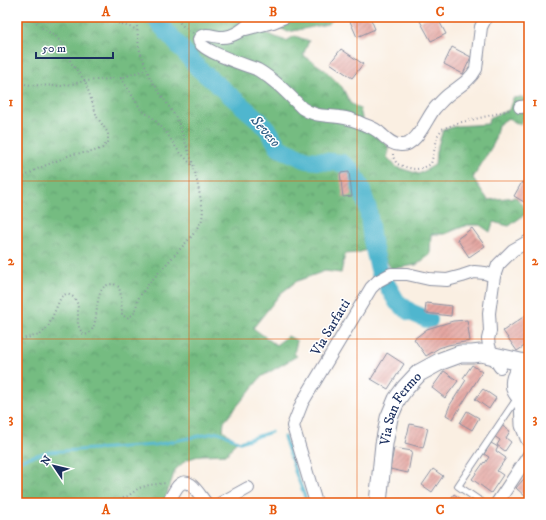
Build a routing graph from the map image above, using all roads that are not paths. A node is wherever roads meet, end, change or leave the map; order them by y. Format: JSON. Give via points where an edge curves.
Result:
{"nodes":[{"id":1,"x":256,"y":17,"type":"edge"},
{"id":2,"x":285,"y":17,"type":"edge"},
{"id":3,"x":486,"y":17,"type":"edge"},
{"id":4,"x":245,"y":29,"type":"junction"},
{"id":5,"x":529,"y":241,"type":"edge"},
{"id":6,"x":494,"y":276,"type":"junction"},
{"id":7,"x":499,"y":360,"type":"junction"},
{"id":8,"x":529,"y":364,"type":"edge"},
{"id":9,"x":515,"y":378,"type":"junction"},
{"id":10,"x":525,"y":412,"type":"edge"},
{"id":11,"x":529,"y":455,"type":"edge"},
{"id":12,"x":248,"y":488,"type":"dead end"},
{"id":13,"x":168,"y":503,"type":"edge"},
{"id":14,"x":206,"y":503,"type":"edge"},
{"id":15,"x":221,"y":503,"type":"edge"},
{"id":16,"x":316,"y":503,"type":"edge"},
{"id":17,"x":378,"y":503,"type":"edge"},
{"id":18,"x":483,"y":503,"type":"edge"},
{"id":19,"x":497,"y":503,"type":"edge"}],
"edges":[{"from":1,"to":4,"type":"street"},
{"from":2,"to":4,"type":"street"},
{"from":3,"to":4,"type":"street","via":[[481,27],[474,74],[434,109],[412,141],[402,146],[394,144],[367,125],[352,119],[306,111],[257,69],[220,56],[199,42],[205,35],[232,36]]},
{"from":5,"to":6,"type":"street","via":[[513,250],[498,265]]},
{"from":6,"to":7,"type":"street","via":[[489,313],[490,331]]},
{"from":6,"to":16,"type":"street","name":"Via Sarfatti","via":[[474,272],[447,280],[391,274],[371,288],[302,403],[292,426]]},
{"from":7,"to":8,"type":"main road"},
{"from":7,"to":9,"type":"main road"},
{"from":7,"to":17,"type":"main road","name":"Via San Fermo","via":[[466,353],[455,355],[419,373],[405,388],[397,399],[390,418],[384,444]]},
{"from":8,"to":9,"type":"main road","via":[[519,370]]},
{"from":9,"to":10,"type":"main road","via":[[515,388]]},
{"from":10,"to":18,"type":"lane","via":[[458,486]]},
{"from":11,"to":19,"type":"street"},
{"from":12,"to":15,"type":"street"},
{"from":13,"to":14,"type":"street","via":[[182,482],[191,484]]}]}
